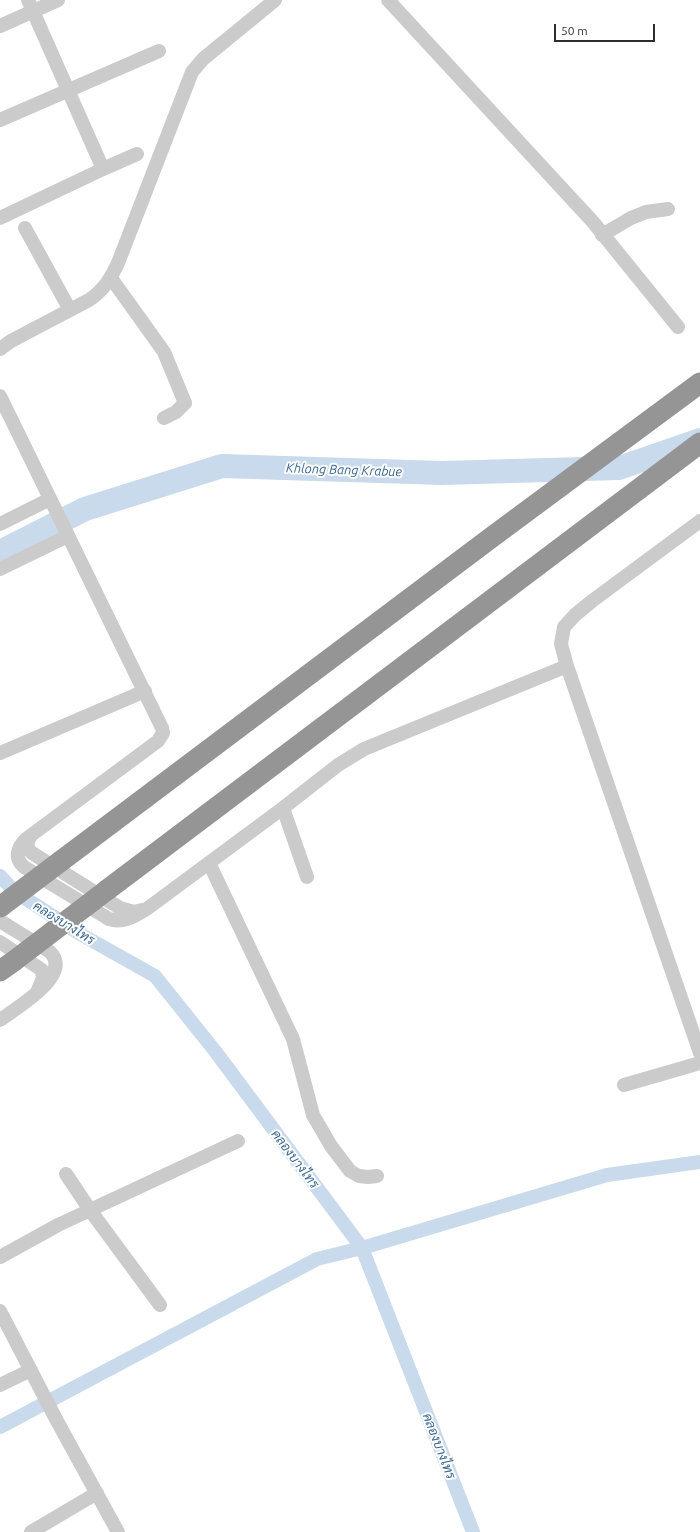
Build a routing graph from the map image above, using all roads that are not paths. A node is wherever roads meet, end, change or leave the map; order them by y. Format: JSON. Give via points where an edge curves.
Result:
{"nodes":[{"id":1,"x":58,"y":0,"type":"edge"},
{"id":2,"x":274,"y":0,"type":"edge"},
{"id":3,"x":388,"y":0,"type":"edge"},
{"id":4,"x":30,"y":6,"type":"edge"},
{"id":5,"x":0,"y":26,"type":"edge"},
{"id":6,"x":159,"y":51,"type":"dead end"},
{"id":7,"x":68,"y":90,"type":"junction"},
{"id":8,"x":0,"y":120,"type":"edge"},
{"id":9,"x":137,"y":154,"type":"dead end"},
{"id":10,"x":104,"y":169,"type":"junction"},
{"id":11,"x":668,"y":209,"type":"dead end"},
{"id":12,"x":0,"y":218,"type":"edge"},
{"id":13,"x":25,"y":228,"type":"dead end"},
{"id":14,"x":602,"y":235,"type":"junction"},
{"id":15,"x":111,"y":278,"type":"junction"},
{"id":16,"x":70,"y":310,"type":"junction"},
{"id":17,"x":678,"y":327,"type":"dead end"},
{"id":18,"x":0,"y":349,"type":"edge"},
{"id":19,"x":700,"y":383,"type":"edge"},
{"id":20,"x":0,"y":396,"type":"edge"},
{"id":21,"x":164,"y":418,"type":"dead end"},
{"id":22,"x":700,"y":443,"type":"edge"},
{"id":23,"x":52,"y":503,"type":"junction"},
{"id":24,"x":700,"y":522,"type":"edge"},
{"id":25,"x":0,"y":524,"type":"edge"},
{"id":26,"x":65,"y":532,"type":"junction"},
{"id":27,"x":0,"y":569,"type":"edge"},
{"id":28,"x":567,"y":666,"type":"junction"},
{"id":29,"x":145,"y":691,"type":"junction"},
{"id":30,"x":0,"y":753,"type":"edge"},
{"id":31,"x":283,"y":808,"type":"junction"},
{"id":32,"x":209,"y":863,"type":"junction"},
{"id":33,"x":307,"y":877,"type":"dead end"},
{"id":34,"x":0,"y":907,"type":"edge"},
{"id":35,"x":0,"y":921,"type":"edge"},
{"id":36,"x":0,"y":942,"type":"edge"},
{"id":37,"x":7,"y":966,"type":"edge"},
{"id":38,"x":37,"y":992,"type":"junction"},
{"id":39,"x":0,"y":1020,"type":"edge"},
{"id":40,"x":700,"y":1053,"type":"edge"},
{"id":41,"x":700,"y":1063,"type":"edge"},
{"id":42,"x":624,"y":1085,"type":"dead end"},
{"id":43,"x":238,"y":1141,"type":"dead end"},
{"id":44,"x":66,"y":1174,"type":"dead end"},
{"id":45,"x":377,"y":1176,"type":"dead end"},
{"id":46,"x":90,"y":1210,"type":"junction"},
{"id":47,"x":0,"y":1258,"type":"edge"},
{"id":48,"x":160,"y":1305,"type":"dead end"},
{"id":49,"x":0,"y":1312,"type":"edge"},
{"id":50,"x":31,"y":1370,"type":"junction"},
{"id":51,"x":0,"y":1385,"type":"edge"},
{"id":52,"x":97,"y":1493,"type":"junction"},
{"id":53,"x":31,"y":1532,"type":"edge"},
{"id":54,"x":118,"y":1532,"type":"edge"}],
"edges":[{"from":1,"to":4,"type":"street"},
{"from":2,"to":15,"type":"street","via":[[203,59],[192,72]]},
{"from":3,"to":14,"type":"street","via":[[593,222]]},
{"from":4,"to":5,"type":"street"},
{"from":4,"to":7,"type":"street"},
{"from":6,"to":7,"type":"street"},
{"from":7,"to":8,"type":"street"},
{"from":7,"to":10,"type":"street"},
{"from":9,"to":10,"type":"street"},
{"from":10,"to":12,"type":"street"},
{"from":11,"to":14,"type":"street","via":[[646,212]]},
{"from":13,"to":16,"type":"street"},
{"from":14,"to":17,"type":"street"},
{"from":15,"to":16,"type":"street","via":[[98,294]]},
{"from":15,"to":21,"type":"street","via":[[164,352],[185,403],[176,412]]},
{"from":16,"to":18,"type":"street"},
{"from":19,"to":34,"type":"highway","bridge":true},
{"from":20,"to":23,"type":"street"},
{"from":22,"to":37,"type":"highway","bridge":true},
{"from":23,"to":25,"type":"street"},
{"from":23,"to":26,"type":"street"},
{"from":24,"to":28,"type":"street","via":[[575,615],[564,627],[562,644]]},
{"from":26,"to":27,"type":"street"},
{"from":26,"to":29,"type":"street"},
{"from":28,"to":31,"type":"street","via":[[364,749],[338,764]]},
{"from":28,"to":40,"type":"street"},
{"from":29,"to":30,"type":"street"},
{"from":29,"to":32,"type":"street","via":[[162,728],[163,733],[158,741],[31,836],[27,844],[29,850],[120,908],[134,912],[148,908]]},
{"from":31,"to":32,"type":"street"},
{"from":31,"to":33,"type":"street"},
{"from":32,"to":45,"type":"street","via":[[293,1039],[313,1115],[331,1146],[350,1171],[359,1176]]},
{"from":35,"to":38,"type":"street","via":[[49,951],[55,959],[54,974]]},
{"from":36,"to":38,"type":"street","via":[[42,970],[43,978]]},
{"from":38,"to":39,"type":"street"},
{"from":41,"to":42,"type":"street"},
{"from":43,"to":46,"type":"street"},
{"from":44,"to":46,"type":"street"},
{"from":46,"to":47,"type":"street"},
{"from":46,"to":48,"type":"street"},
{"from":49,"to":50,"type":"street"},
{"from":50,"to":51,"type":"street"},
{"from":50,"to":52,"type":"street"},
{"from":52,"to":53,"type":"street"},
{"from":52,"to":54,"type":"street"}]}
